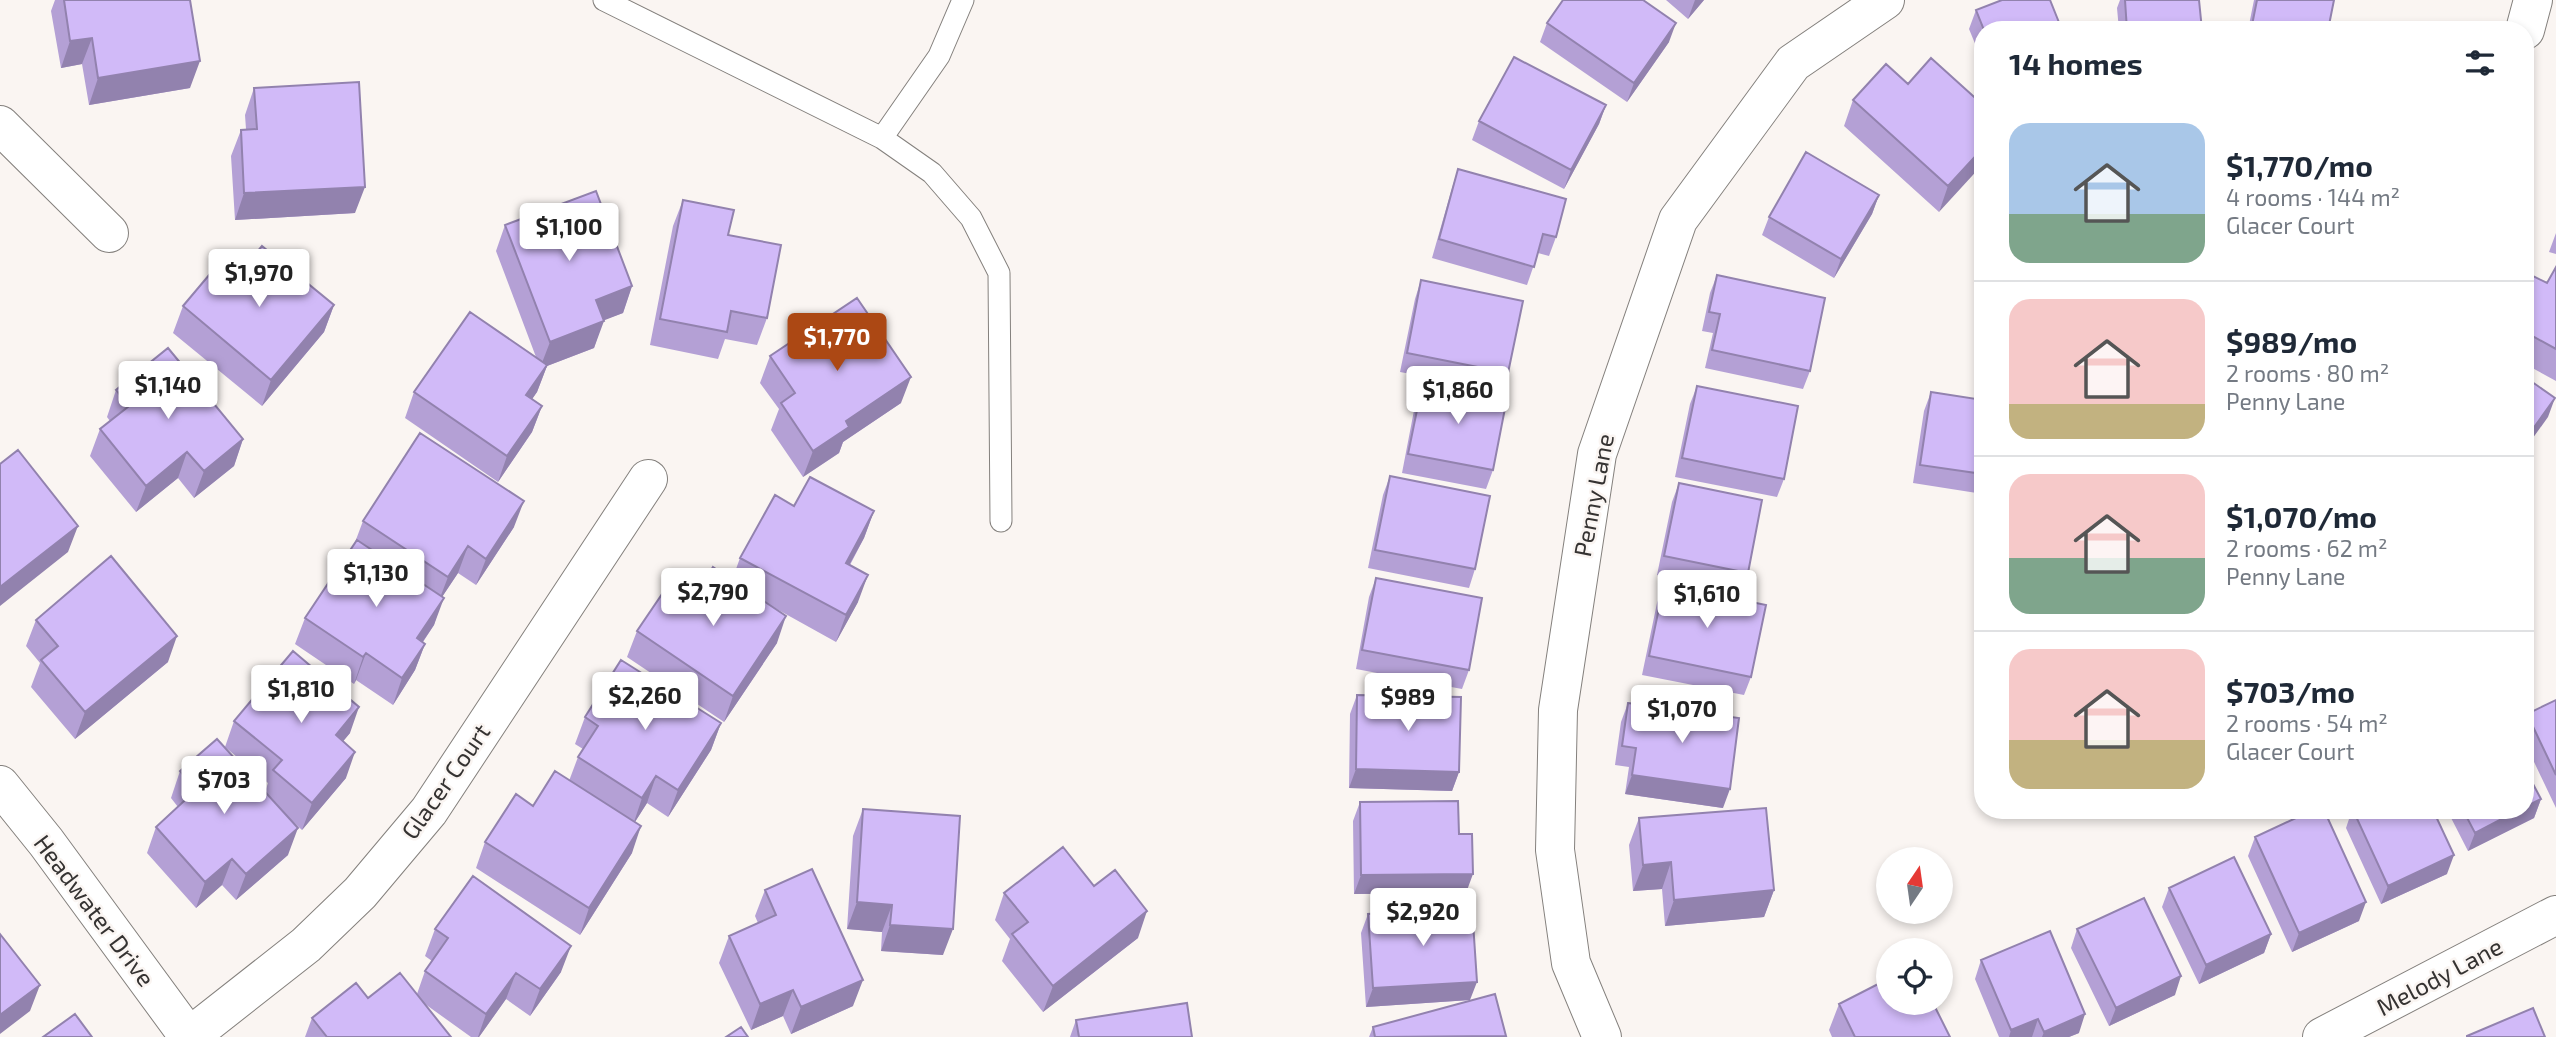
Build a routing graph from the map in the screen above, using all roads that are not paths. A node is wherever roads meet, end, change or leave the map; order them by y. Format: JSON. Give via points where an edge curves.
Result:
{"nodes":[{"id":1,"x":604,"y":0,"type":"edge"},
{"id":2,"x":963,"y":0,"type":"edge"},
{"id":3,"x":1885,"y":0,"type":"edge"},
{"id":4,"x":2533,"y":0,"type":"edge"},
{"id":5,"x":2527,"y":21,"type":"edge"},
{"id":6,"x":0,"y":125,"type":"edge"},
{"id":7,"x":882,"y":138,"type":"junction"},
{"id":8,"x":109,"y":233,"type":"dead end"},
{"id":9,"x":648,"y":479,"type":"dead end"},
{"id":10,"x":1001,"y":521,"type":"dead end"},
{"id":11,"x":0,"y":785,"type":"edge"},
{"id":12,"x":2556,"y":915,"type":"edge"},
{"id":13,"x":189,"y":1037,"type":"edge"},
{"id":14,"x":1602,"y":1037,"type":"edge"},
{"id":15,"x":2322,"y":1037,"type":"edge"}],
"edges":[{"from":1,"to":7,"type":"lane"},
{"from":2,"to":7,"type":"lane","via":[[939,56]]},
{"from":3,"to":14,"type":"street","name":"Penny Lane","via":[[1793,63],[1678,220],[1597,454],[1558,710],[1555,850],[1571,963]]},
{"from":4,"to":5,"type":"street"},
{"from":6,"to":8,"type":"street"},
{"from":7,"to":10,"type":"lane","via":[[932,173],[971,218],[999,273]]},
{"from":9,"to":13,"type":"street","name":"Glacer Court","via":[[429,811],[360,893],[306,945]]},
{"from":11,"to":13,"type":"street","name":"Headwater Drive"},
{"from":12,"to":15,"type":"street","name":"Melody Lane"}]}
